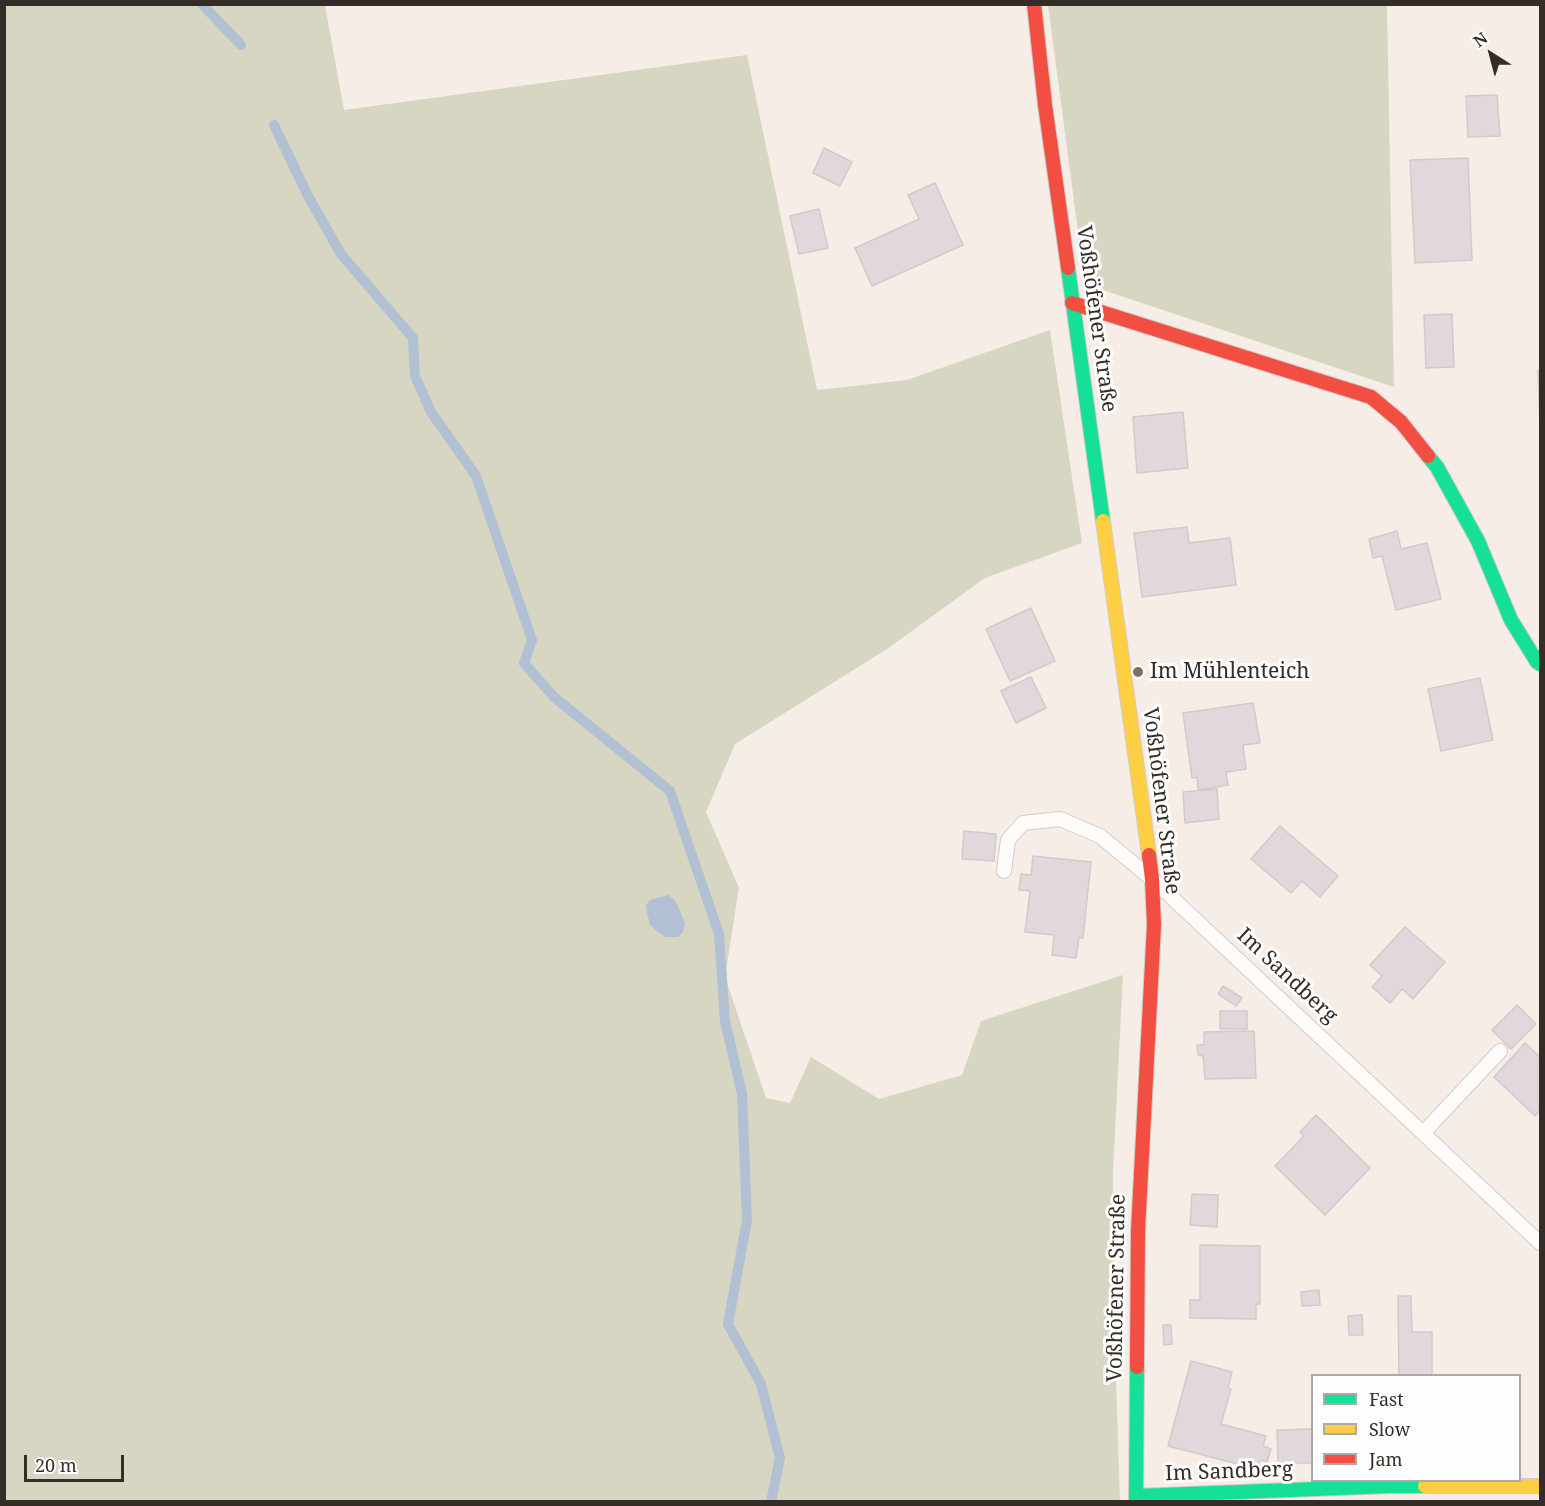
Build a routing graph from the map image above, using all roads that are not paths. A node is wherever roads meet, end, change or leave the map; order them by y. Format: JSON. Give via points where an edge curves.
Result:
{"nodes":[{"id":1,"x":1034,"y":4,"type":"edge"},
{"id":2,"x":1072,"y":303,"type":"junction"},
{"id":3,"x":1540,"y":664,"type":"edge"},
{"id":4,"x":1004,"y":871,"type":"dead end"},
{"id":5,"x":1152,"y":879,"type":"junction"},
{"id":6,"x":1500,"y":1052,"type":"dead end"},
{"id":7,"x":1423,"y":1133,"type":"junction"},
{"id":8,"x":1540,"y":1243,"type":"edge"},
{"id":9,"x":1392,"y":1486,"type":"junction"},
{"id":10,"x":1540,"y":1486,"type":"edge"},
{"id":11,"x":1136,"y":1499,"type":"edge"},
{"id":12,"x":1390,"y":1502,"type":"edge"}],
"edges":[{"from":1,"to":2,"type":"street","name":"Voßhöfener Straße"},
{"from":2,"to":3,"type":"street","via":[[1371,397],[1401,422],[1437,467],[1478,541],[1511,620]]},
{"from":2,"to":5,"type":"street","name":"Voßhöfener Straße"},
{"from":4,"to":5,"type":"lane","name":"Im Sandberg","via":[[1008,840],[1023,823],[1060,819],[1100,836]]},
{"from":5,"to":7,"type":"lane","name":"Im Sandberg"},
{"from":5,"to":11,"type":"street","name":"Voßhöfener Straße","via":[[1153,963],[1138,1231]]},
{"from":6,"to":7,"type":"lane"},
{"from":7,"to":8,"type":"lane","name":"Im Sandberg"},
{"from":9,"to":10,"type":"street","name":"Im Sandberg"},
{"from":9,"to":11,"type":"street","name":"Im Sandberg"},
{"from":9,"to":12,"type":"lane"}]}
